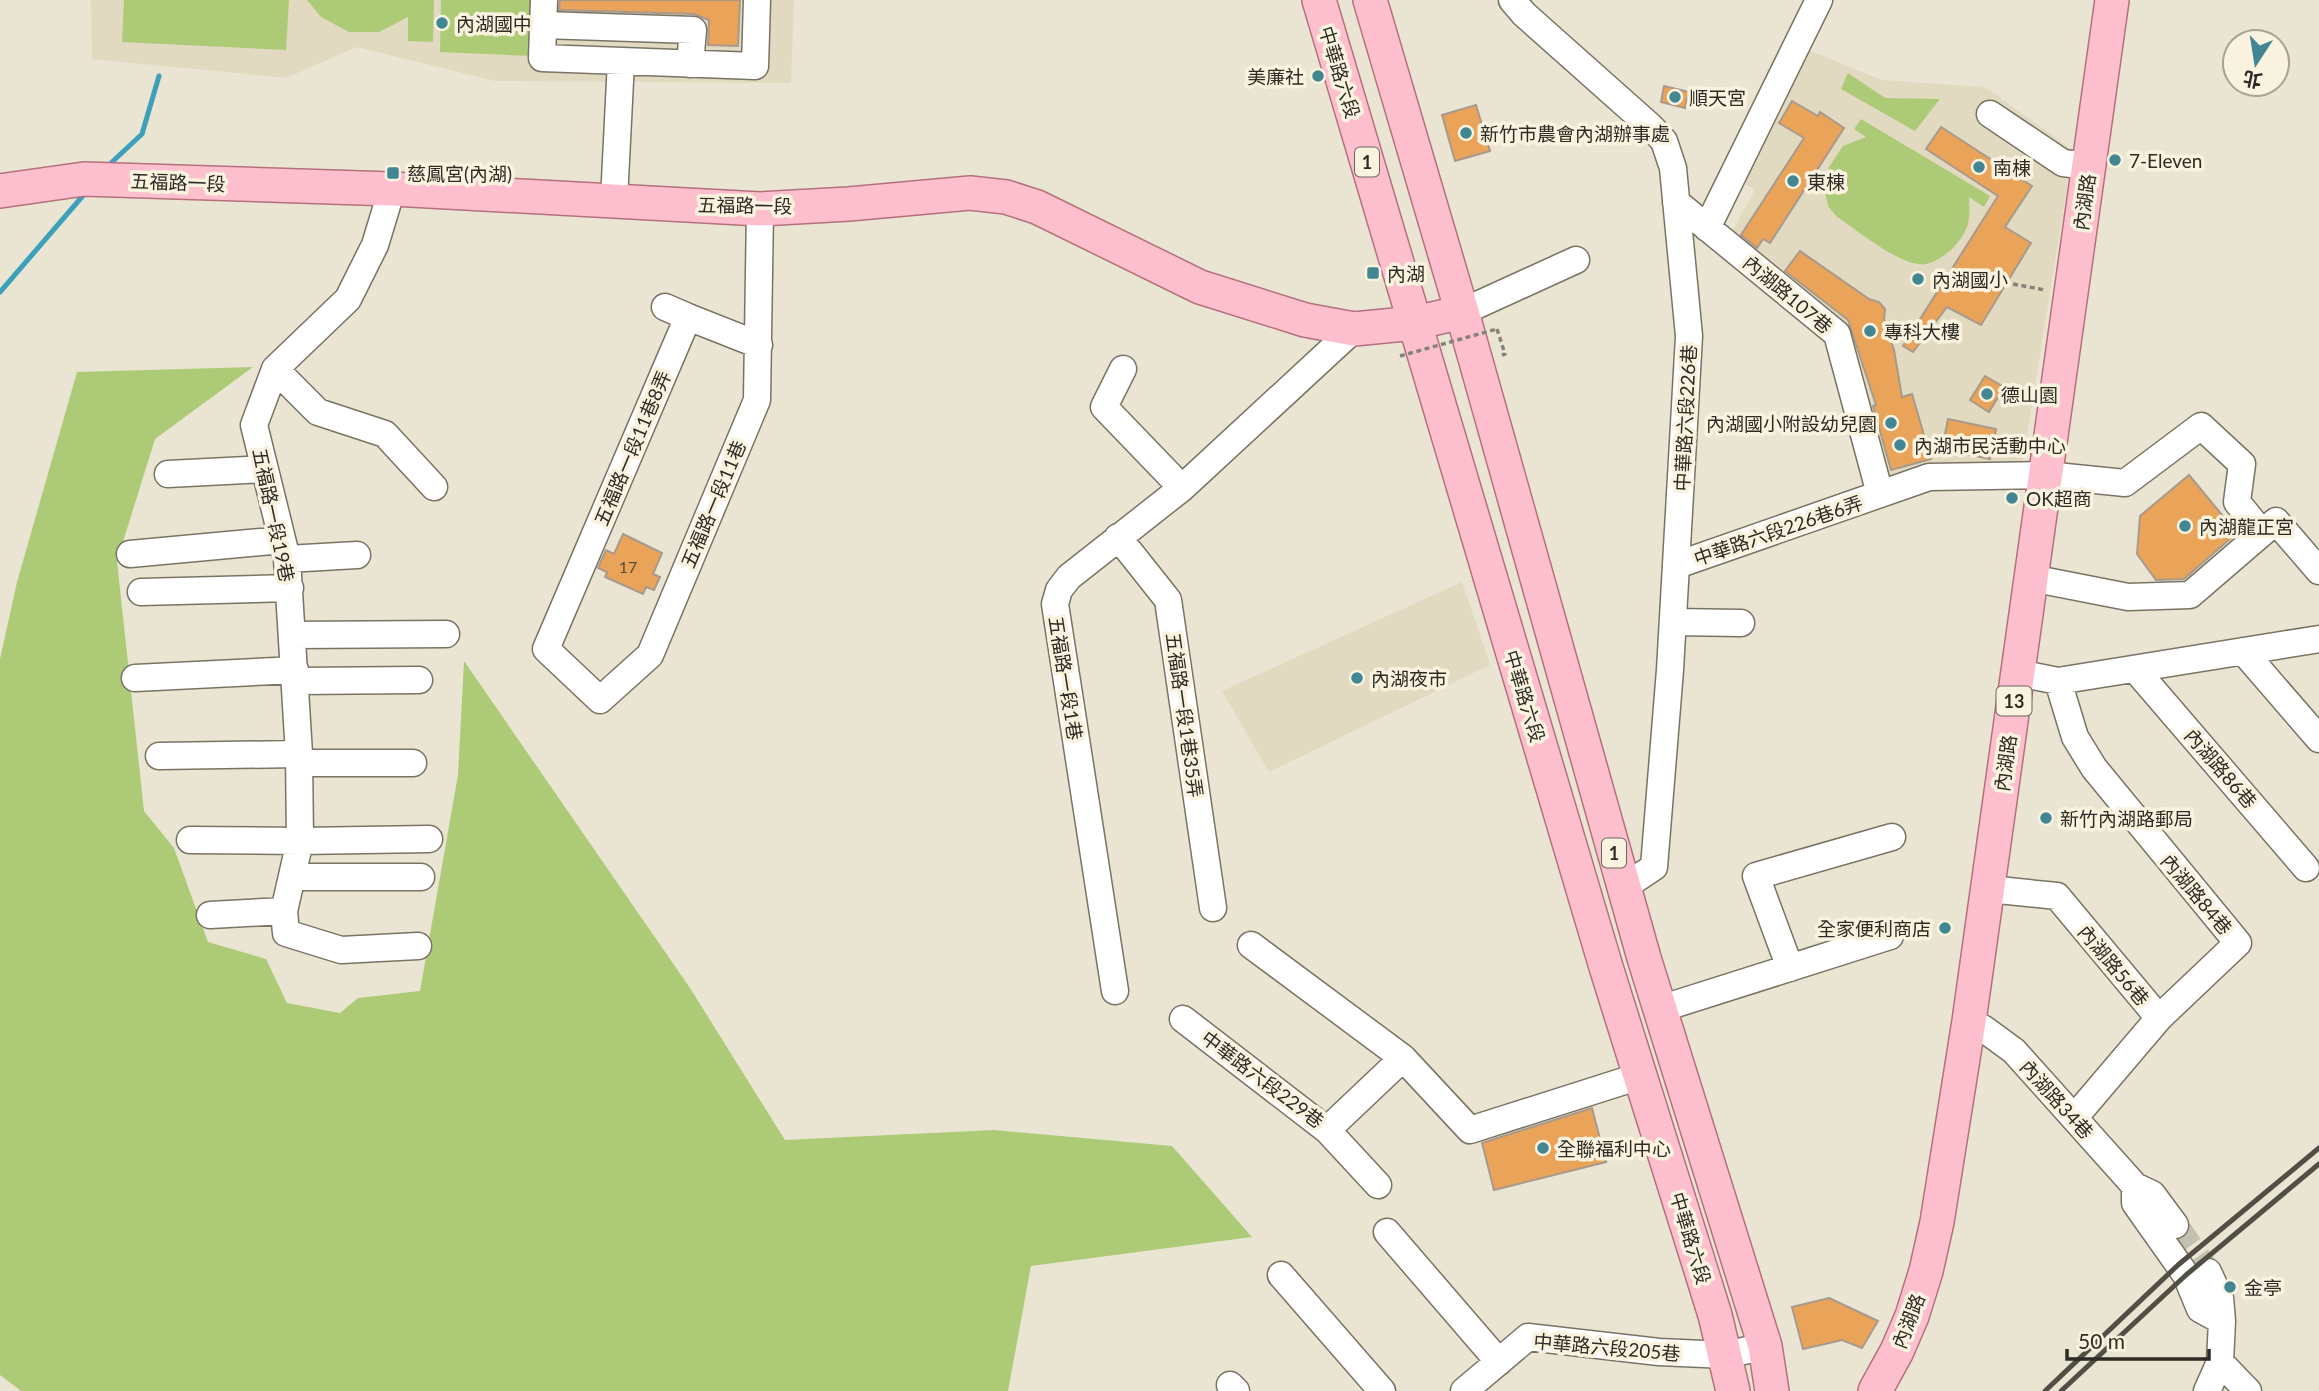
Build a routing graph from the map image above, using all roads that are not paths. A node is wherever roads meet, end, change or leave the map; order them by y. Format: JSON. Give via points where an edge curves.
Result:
{"nodes":[{"id":1,"x":757,"y":0,"type":"edge"},
{"id":2,"x":1319,"y":0,"type":"edge"},
{"id":3,"x":1370,"y":0,"type":"edge"},
{"id":4,"x":1512,"y":0,"type":"edge"},
{"id":5,"x":1819,"y":0,"type":"edge"},
{"id":6,"x":2112,"y":0,"type":"edge"},
{"id":7,"x":544,"y":12,"type":"edge"},
{"id":8,"x":621,"y":61,"type":"junction"},
{"id":9,"x":690,"y":64,"type":"junction"},
{"id":10,"x":1990,"y":114,"type":"dead end"},
{"id":11,"x":2089,"y":166,"type":"junction"},
{"id":12,"x":392,"y":189,"type":"junction"},
{"id":13,"x":0,"y":191,"type":"edge"},
{"id":14,"x":614,"y":200,"type":"junction"},
{"id":15,"x":1676,"y":202,"type":"junction"},
{"id":16,"x":760,"y":209,"type":"junction"},
{"id":17,"x":1707,"y":228,"type":"junction"},
{"id":18,"x":1576,"y":260,"type":"dead end"},
{"id":19,"x":1462,"y":312,"type":"junction"},
{"id":20,"x":1415,"y":323,"type":"junction"},
{"id":21,"x":1354,"y":330,"type":"junction"},
{"id":22,"x":759,"y":345,"type":"junction"},
{"id":23,"x":275,"y":369,"type":"junction"},
{"id":24,"x":1123,"y":369,"type":"dead end"},
{"id":25,"x":264,"y":469,"type":"junction"},
{"id":26,"x":168,"y":474,"type":"dead end"},
{"id":27,"x":2046,"y":475,"type":"junction"},
{"id":28,"x":434,"y":487,"type":"dead end"},
{"id":29,"x":1182,"y":488,"type":"junction"},
{"id":30,"x":1880,"y":494,"type":"junction"},
{"id":31,"x":2262,"y":533,"type":"junction"},
{"id":32,"x":1118,"y":537,"type":"junction"},
{"id":33,"x":284,"y":550,"type":"junction"},
{"id":34,"x":130,"y":554,"type":"dead end"},
{"id":35,"x":356,"y":555,"type":"dead end"},
{"id":36,"x":1676,"y":565,"type":"junction"},
{"id":37,"x":2319,"y":572,"type":"edge"},
{"id":38,"x":2031,"y":578,"type":"junction"},
{"id":39,"x":290,"y":588,"type":"junction"},
{"id":40,"x":141,"y":592,"type":"dead end"},
{"id":41,"x":1673,"y":622,"type":"junction"},
{"id":42,"x":1741,"y":623,"type":"dead end"},
{"id":43,"x":446,"y":634,"type":"dead end"},
{"id":44,"x":293,"y":635,"type":"junction"},
{"id":45,"x":2319,"y":639,"type":"edge"},
{"id":46,"x":546,"y":649,"type":"joint"},
{"id":47,"x":2244,"y":651,"type":"junction"},
{"id":48,"x":2135,"y":669,"type":"junction"},
{"id":49,"x":2018,"y":673,"type":"junction"},
{"id":50,"x":295,"y":675,"type":"junction"},
{"id":51,"x":135,"y":678,"type":"dead end"},
{"id":52,"x":419,"y":680,"type":"dead end"},
{"id":53,"x":2059,"y":681,"type":"junction"},
{"id":54,"x":2319,"y":739,"type":"edge"},
{"id":55,"x":159,"y":757,"type":"dead end"},
{"id":56,"x":299,"y":758,"type":"junction"},
{"id":57,"x":413,"y":763,"type":"dead end"},
{"id":58,"x":1892,"y":837,"type":"dead end"},
{"id":59,"x":429,"y":839,"type":"dead end"},
{"id":60,"x":190,"y":840,"type":"dead end"},
{"id":61,"x":300,"y":841,"type":"junction"},
{"id":62,"x":2306,"y":868,"type":"dead end"},
{"id":63,"x":292,"y":877,"type":"junction"},
{"id":64,"x":421,"y":877,"type":"dead end"},
{"id":65,"x":1624,"y":887,"type":"junction"},
{"id":66,"x":1988,"y":889,"type":"junction"},
{"id":67,"x":1213,"y":908,"type":"dead end"},
{"id":68,"x":284,"y":911,"type":"junction"},
{"id":69,"x":210,"y":915,"type":"dead end"},
{"id":70,"x":1890,"y":936,"type":"dead end"},
{"id":71,"x":1251,"y":945,"type":"dead end"},
{"id":72,"x":418,"y":946,"type":"dead end"},
{"id":73,"x":1644,"y":958,"type":"junction"},
{"id":74,"x":1606,"y":967,"type":"junction"},
{"id":75,"x":1790,"y":968,"type":"junction"},
{"id":76,"x":1115,"y":991,"type":"dead end"},
{"id":77,"x":1660,"y":1009,"type":"junction"},
{"id":78,"x":2159,"y":1018,"type":"junction"},
{"id":79,"x":1183,"y":1019,"type":"dead end"},
{"id":80,"x":1969,"y":1021,"type":"junction"},
{"id":81,"x":1403,"y":1058,"type":"junction"},
{"id":82,"x":1640,"y":1076,"type":"junction"},
{"id":83,"x":2074,"y":1118,"type":"junction"},
{"id":84,"x":1327,"y":1130,"type":"junction"},
{"id":85,"x":1378,"y":1185,"type":"dead end"},
{"id":86,"x":2135,"y":1186,"type":"junction"},
{"id":87,"x":2175,"y":1225,"type":"tunnel mouth"},
{"id":88,"x":1387,"y":1232,"type":"dead end"},
{"id":89,"x":2207,"y":1272,"type":"tunnel mouth"},
{"id":90,"x":1281,"y":1275,"type":"dead end"},
{"id":91,"x":2222,"y":1321,"type":"junction"},
{"id":92,"x":1765,"y":1346,"type":"junction"},
{"id":93,"x":1726,"y":1355,"type":"junction"},
{"id":94,"x":1499,"y":1362,"type":"junction"},
{"id":95,"x":2220,"y":1362,"type":"junction"},
{"id":96,"x":1382,"y":1391,"type":"edge"},
{"id":97,"x":1464,"y":1391,"type":"edge"},
{"id":98,"x":1733,"y":1391,"type":"edge"},
{"id":99,"x":1772,"y":1391,"type":"edge"},
{"id":100,"x":1875,"y":1391,"type":"edge"},
{"id":101,"x":2207,"y":1391,"type":"edge"},
{"id":102,"x":2248,"y":1391,"type":"edge"}],
"edges":[{"from":1,"to":9,"type":"street","via":[[755,66]]},
{"from":2,"to":20,"type":"main road","name":"中華路六段","number":"1"},
{"from":3,"to":19,"type":"main road","name":"中華路六段","number":"1"},
{"from":4,"to":15,"type":"street","name":"中華路六段226巷","via":[[1664,141],[1673,168]]},
{"from":5,"to":17,"type":"street"},
{"from":6,"to":11,"type":"main road","name":"內湖路","number":"13"},
{"from":7,"to":8,"type":"street","via":[[542,58]]},
{"from":7,"to":9,"type":"street","via":[[693,30]]},
{"from":8,"to":9,"type":"street"},
{"from":8,"to":14,"type":"street"},
{"from":10,"to":11,"type":"street","via":[[2063,163]]},
{"from":11,"to":27,"type":"main road","name":"內湖路","number":"13"},
{"from":12,"to":13,"type":"main road","name":"五福路一段","via":[[84,179]]},
{"from":12,"to":14,"type":"main road","name":"五福路一段"},
{"from":12,"to":23,"type":"street","name":"五福路一段19巷","via":[[375,245],[348,299]]},
{"from":14,"to":16,"type":"main road","name":"五福路一段"},
{"from":15,"to":17,"type":"street","name":"內湖路107巷"},
{"from":15,"to":36,"type":"street","name":"中華路六段226巷","via":[[1689,336]]},
{"from":16,"to":21,"type":"main road","name":"五福路一段","via":[[970,193],[1006,197],[1037,207],[1200,287],[1305,320]]},
{"from":16,"to":22,"type":"street","name":"五福路一段11巷"},
{"from":17,"to":30,"type":"street","name":"內湖路107巷","via":[[1837,334]]},
{"from":18,"to":19,"type":"street"},
{"from":19,"to":20,"type":"main road","name":"五福路一段"},
{"from":19,"to":65,"type":"main road","name":"中華路六段","number":"1"},
{"from":20,"to":21,"type":"main road","name":"五福路一段"},
{"from":20,"to":74,"type":"main road","name":"中華路六段","number":"1"},
{"from":21,"to":29,"type":"street","name":"五福路一段1巷"},
{"from":22,"to":46,"type":"street","name":"五福路一段11巷8弄","via":[[676,312]]},
{"from":22,"to":46,"type":"street","name":"五福路一段11巷","via":[[757,400],[650,655],[600,700]]},
{"from":23,"to":25,"type":"street","name":"五福路一段19巷","via":[[254,425]]},
{"from":23,"to":28,"type":"street","via":[[318,412],[386,434]]},
{"from":24,"to":29,"type":"street","via":[[1104,407]]},
{"from":25,"to":26,"type":"street"},
{"from":25,"to":33,"type":"street","name":"五福路一段19巷"},
{"from":27,"to":30,"type":"street","via":[[1929,477]]},
{"from":27,"to":31,"type":"street","via":[[2125,483],[2201,426],[2242,464],[2237,502]]},
{"from":27,"to":38,"type":"main road","name":"內湖路","number":"13"},
{"from":29,"to":32,"type":"street","name":"五福路一段1巷"},
{"from":30,"to":36,"type":"street","name":"中華路六段226巷6弄"},
{"from":31,"to":37,"type":"street","via":[[2276,521]]},
{"from":31,"to":38,"type":"street","via":[[2190,595],[2128,597]]},
{"from":32,"to":67,"type":"street","name":"五福路一段1巷35弄","via":[[1168,600]]},
{"from":32,"to":76,"type":"street","name":"五福路一段1巷","via":[[1069,577],[1055,604]]},
{"from":33,"to":34,"type":"street"},
{"from":33,"to":35,"type":"street"},
{"from":33,"to":39,"type":"street","name":"五福路一段19巷"},
{"from":36,"to":41,"type":"street","name":"中華路六段226巷"},
{"from":38,"to":49,"type":"main road","name":"內湖路","number":"13"},
{"from":39,"to":40,"type":"street"},
{"from":39,"to":44,"type":"street","name":"五福路一段19巷"},
{"from":41,"to":42,"type":"street"},
{"from":41,"to":65,"type":"street","name":"中華路六段226巷","via":[[1654,867]]},
{"from":43,"to":44,"type":"street"},
{"from":44,"to":50,"type":"street","name":"五福路一段19巷"},
{"from":45,"to":47,"type":"street"},
{"from":47,"to":48,"type":"street"},
{"from":47,"to":54,"type":"street"},
{"from":48,"to":53,"type":"street"},
{"from":48,"to":62,"type":"street","name":"內湖路86巷"},
{"from":49,"to":53,"type":"street"},
{"from":49,"to":66,"type":"main road","name":"內湖路","number":"13"},
{"from":50,"to":51,"type":"street"},
{"from":50,"to":52,"type":"street"},
{"from":50,"to":56,"type":"street","name":"五福路一段19巷"},
{"from":53,"to":78,"type":"street","name":"內湖路84巷","via":[[2075,737],[2094,768],[2238,943]]},
{"from":55,"to":56,"type":"street"},
{"from":56,"to":57,"type":"street"},
{"from":56,"to":61,"type":"street","name":"五福路一段19巷"},
{"from":58,"to":75,"type":"street","via":[[1756,876]]},
{"from":59,"to":61,"type":"street"},
{"from":60,"to":61,"type":"street"},
{"from":61,"to":63,"type":"street","name":"五福路一段19巷"},
{"from":63,"to":64,"type":"street"},
{"from":63,"to":68,"type":"street","name":"五福路一段19巷"},
{"from":65,"to":73,"type":"main road","name":"中華路六段","number":"1"},
{"from":66,"to":78,"type":"street","name":"內湖路56巷","via":[[2057,896]]},
{"from":66,"to":80,"type":"main road","name":"內湖路","number":"13"},
{"from":68,"to":69,"type":"street"},
{"from":68,"to":72,"type":"street","via":[[286,933],[341,950]]},
{"from":70,"to":75,"type":"street"},
{"from":71,"to":81,"type":"street"},
{"from":73,"to":74,"type":"street"},
{"from":73,"to":77,"type":"main road","name":"中華路六段","number":"1"},
{"from":74,"to":82,"type":"main road","name":"中華路六段","number":"1"},
{"from":75,"to":77,"type":"street"},
{"from":77,"to":92,"type":"main road","name":"中華路六段","number":"1"},
{"from":78,"to":83,"type":"street","name":"內湖路56巷"},
{"from":79,"to":84,"type":"street","name":"中華路六段229巷"},
{"from":80,"to":83,"type":"street","name":"內湖路34巷","via":[[2014,1051]]},
{"from":80,"to":100,"type":"main road","name":"內湖路","number":"13","via":[[1926,1271],[1912,1316]]},
{"from":81,"to":82,"type":"street","via":[[1470,1130]]},
{"from":81,"to":84,"type":"street","name":"中華路六段229巷"},
{"from":82,"to":93,"type":"main road","name":"中華路六段","number":"1"},
{"from":83,"to":86,"type":"street","name":"內湖路34巷"},
{"from":84,"to":85,"type":"street"},
{"from":86,"to":87,"type":"street","name":"內湖路34巷","via":[[2151,1194]]},
{"from":86,"to":91,"type":"street","name":"內湖路34巷","via":[[2135,1203],[2186,1275],[2200,1309]]},
{"from":88,"to":94,"type":"street"},
{"from":89,"to":91,"type":"street","via":[[2220,1297]]},
{"from":90,"to":96,"type":"street"},
{"from":91,"to":95,"type":"street"},
{"from":92,"to":93,"type":"street","name":"中華路六段205巷"},
{"from":92,"to":99,"type":"main road","name":"中華路六段","number":"1"},
{"from":93,"to":94,"type":"street","name":"中華路六段205巷","via":[[1528,1338]]},
{"from":93,"to":98,"type":"main road","name":"中華路六段","number":"1"},
{"from":94,"to":97,"type":"street","name":"中華路六段205巷"},
{"from":95,"to":101,"type":"street"},
{"from":95,"to":102,"type":"street"}]}
